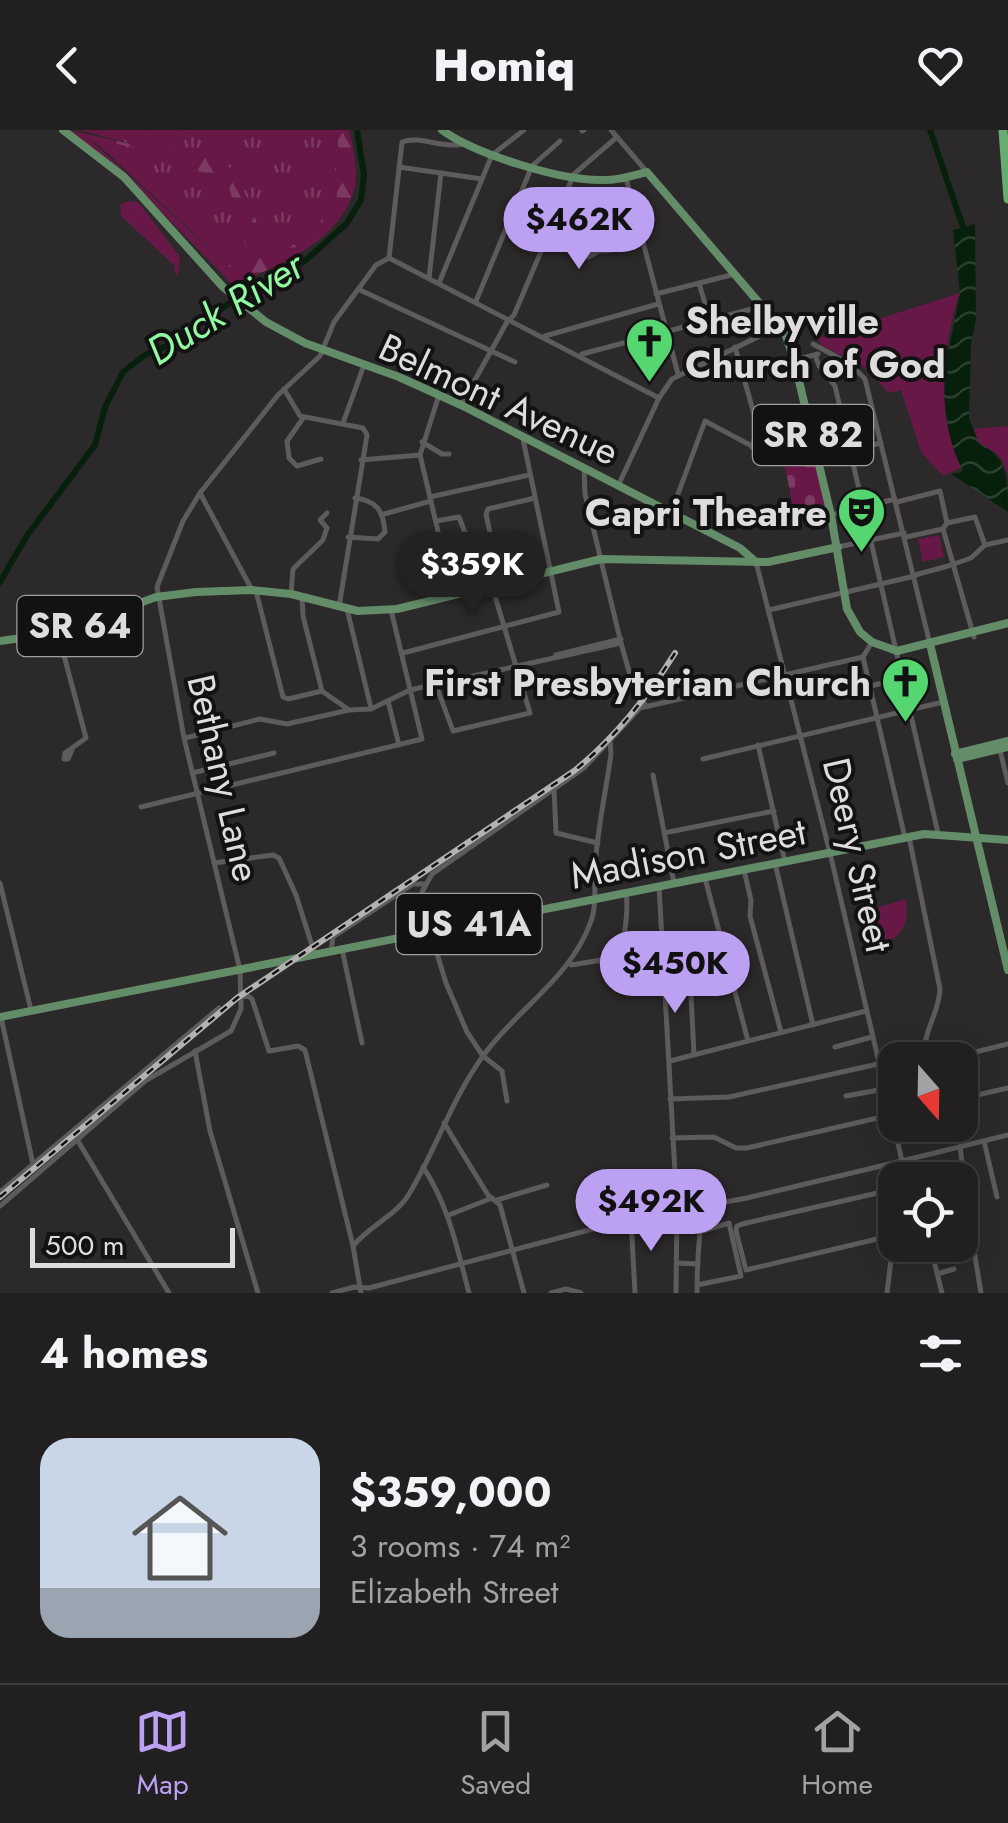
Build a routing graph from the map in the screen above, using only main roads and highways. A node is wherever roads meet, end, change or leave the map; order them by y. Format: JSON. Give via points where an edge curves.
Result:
{"nodes":[{"id":1,"x":63,"y":130,"type":"edge"},
{"id":2,"x":442,"y":130,"type":"edge"},
{"id":3,"x":1004,"y":131,"type":"edge"},
{"id":4,"x":1008,"y":198,"type":"edge"},
{"id":5,"x":838,"y":548,"type":"junction"},
{"id":6,"x":745,"y":550,"type":"junction"},
{"id":7,"x":772,"y":561,"type":"junction"},
{"id":8,"x":744,"y":562,"type":"junction"},
{"id":9,"x":756,"y":562,"type":"junction"},
{"id":10,"x":1008,"y":625,"type":"edge"},
{"id":11,"x":0,"y":640,"type":"edge"},
{"id":12,"x":930,"y":644,"type":"junction"},
{"id":13,"x":1004,"y":745,"type":"edge"},
{"id":14,"x":956,"y":756,"type":"junction"},
{"id":15,"x":975,"y":838,"type":"junction"},
{"id":16,"x":1008,"y":840,"type":"edge"},
{"id":17,"x":1008,"y":970,"type":"edge"},
{"id":18,"x":0,"y":1017,"type":"edge"}],
"edges":[{"from":1,"to":6,"type":"main road","name":"Belmont Avenue","via":[[124,177],[238,301],[266,322],[439,395]]},
{"from":2,"to":5,"type":"main road","number":"SR 82","via":[[492,155],[572,177],[646,172],[780,326]]},
{"from":3,"to":4,"type":"highway"},
{"from":5,"to":7,"type":"main road","number":"SR 64"},
{"from":5,"to":12,"type":"main road","via":[[852,620],[872,642],[897,650]]},
{"from":6,"to":7,"type":"main road"},
{"from":6,"to":8,"type":"main road"},
{"from":6,"to":9,"type":"main road","name":"Belmont Avenue"},
{"from":7,"to":9,"type":"main road","number":"SR 64"},
{"from":8,"to":9,"type":"main road","number":"SR 64"},
{"from":8,"to":11,"type":"main road","number":"SR 64","via":[[601,559],[390,610],[254,590],[196,592],[156,597],[58,633]]},
{"from":10,"to":12,"type":"main road"},
{"from":12,"to":14,"type":"main road"},
{"from":13,"to":14,"type":"main road"},
{"from":14,"to":15,"type":"main road"},
{"from":15,"to":16,"type":"main road","number":"US 41A"},
{"from":15,"to":17,"type":"main road"},
{"from":15,"to":18,"type":"main road","name":"Madison Street","number":"US 41A","via":[[907,838]]}]}
